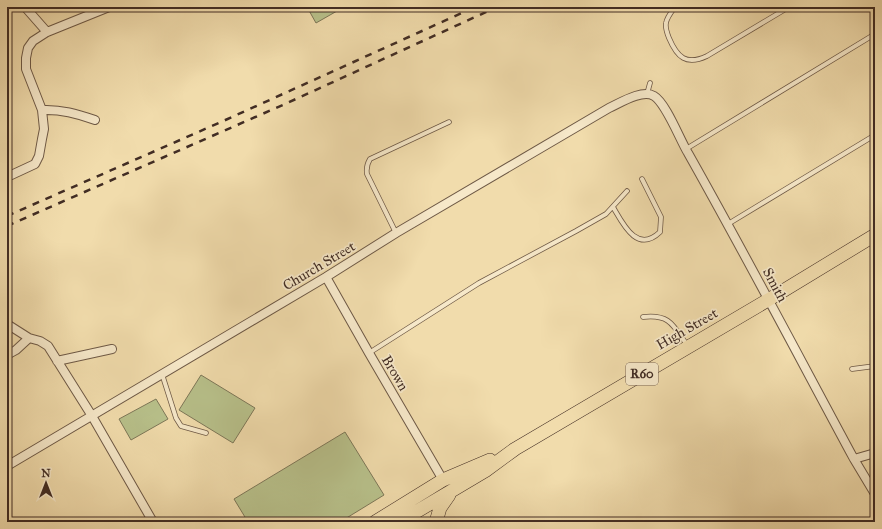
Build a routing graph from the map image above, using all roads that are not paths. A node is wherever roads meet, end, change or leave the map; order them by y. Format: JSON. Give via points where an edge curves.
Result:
{"nodes":[{"id":1,"x":25,"y":7,"type":"edge"},
{"id":2,"x":109,"y":7,"type":"edge"},
{"id":3,"x":675,"y":7,"type":"edge"},
{"id":4,"x":789,"y":7,"type":"edge"},
{"id":5,"x":99,"y":8,"type":"edge"},
{"id":6,"x":47,"y":32,"type":"junction"},
{"id":7,"x":875,"y":34,"type":"edge"},
{"id":8,"x":650,"y":82,"type":"dead end"},
{"id":9,"x":647,"y":94,"type":"junction"},
{"id":10,"x":42,"y":110,"type":"junction"},
{"id":11,"x":95,"y":120,"type":"dead end"},
{"id":12,"x":449,"y":122,"type":"dead end"},
{"id":13,"x":875,"y":135,"type":"edge"},
{"id":14,"x":686,"y":150,"type":"junction"},
{"id":15,"x":7,"y":177,"type":"edge"},
{"id":16,"x":642,"y":179,"type":"dead end"},
{"id":17,"x":627,"y":191,"type":"dead end"},
{"id":18,"x":613,"y":207,"type":"junction"},
{"id":19,"x":728,"y":224,"type":"junction"},
{"id":20,"x":396,"y":233,"type":"junction"},
{"id":21,"x":875,"y":235,"type":"edge"},
{"id":22,"x":326,"y":278,"type":"junction"},
{"id":23,"x":768,"y":300,"type":"junction"},
{"id":24,"x":643,"y":317,"type":"dead end"},
{"id":25,"x":7,"y":324,"type":"edge"},
{"id":26,"x":29,"y":338,"type":"junction"},
{"id":27,"x":688,"y":347,"type":"junction"},
{"id":28,"x":112,"y":349,"type":"dead end"},
{"id":29,"x":368,"y":353,"type":"junction"},
{"id":30,"x":7,"y":355,"type":"edge"},
{"id":31,"x":57,"y":361,"type":"junction"},
{"id":32,"x":875,"y":366,"type":"edge"},
{"id":33,"x":852,"y":369,"type":"dead end"},
{"id":34,"x":162,"y":374,"type":"junction"},
{"id":35,"x":92,"y":416,"type":"junction"},
{"id":36,"x":206,"y":433,"type":"dead end"},
{"id":37,"x":515,"y":449,"type":"junction"},
{"id":38,"x":875,"y":453,"type":"edge"},
{"id":39,"x":854,"y":459,"type":"junction"},
{"id":40,"x":7,"y":466,"type":"edge"},
{"id":41,"x":443,"y":480,"type":"junction"},
{"id":42,"x":453,"y":491,"type":"junction"},
{"id":43,"x":875,"y":494,"type":"edge"},
{"id":44,"x":391,"y":520,"type":"edge"},
{"id":45,"x":153,"y":522,"type":"edge"},
{"id":46,"x":436,"y":522,"type":"edge"}],
"edges":[{"from":1,"to":6,"type":"street"},
{"from":2,"to":5,"type":"street"},
{"from":3,"to":4,"type":"lane","via":[[666,23],[666,31],[674,50],[686,59],[694,60],[707,56]]},
{"from":5,"to":6,"type":"street"},
{"from":6,"to":10,"type":"street","via":[[33,41],[26,58],[26,69]]},
{"from":7,"to":14,"type":"lane"},
{"from":8,"to":9,"type":"lane"},
{"from":9,"to":14,"type":"street","name":"Smith","via":[[653,95],[662,103]]},
{"from":9,"to":20,"type":"street","name":"Church Street","via":[[609,108]]},
{"from":10,"to":11,"type":"street","via":[[56,109]]},
{"from":10,"to":15,"type":"street","via":[[44,129],[35,164]]},
{"from":12,"to":20,"type":"lane","via":[[370,158],[366,174]]},
{"from":13,"to":19,"type":"lane"},
{"from":14,"to":19,"type":"street","name":"Smith"},
{"from":16,"to":18,"type":"lane","via":[[661,217],[660,232],[655,238],[637,239],[625,227]]},
{"from":17,"to":18,"type":"lane"},
{"from":18,"to":29,"type":"lane","via":[[606,214],[479,283]]},
{"from":19,"to":23,"type":"street","name":"Smith"},
{"from":20,"to":22,"type":"street","name":"Church Street"},
{"from":21,"to":23,"type":"main road","name":"High Street","number":"R60"},
{"from":22,"to":29,"type":"street","name":"Brown"},
{"from":22,"to":34,"type":"street","name":"Church Street"},
{"from":23,"to":27,"type":"main road","name":"High Street","number":"R60"},
{"from":23,"to":39,"type":"street","name":"Smith"},
{"from":24,"to":27,"type":"lane","via":[[659,316],[667,319]]},
{"from":25,"to":26,"type":"street"},
{"from":26,"to":30,"type":"street"},
{"from":26,"to":31,"type":"street","via":[[44,343]]},
{"from":27,"to":37,"type":"main road","name":"High Street","number":"R60"},
{"from":28,"to":31,"type":"street"},
{"from":29,"to":41,"type":"street","name":"Brown"},
{"from":31,"to":35,"type":"street"},
{"from":32,"to":33,"type":"lane"},
{"from":34,"to":35,"type":"street","name":"Church Street"},
{"from":34,"to":36,"type":"lane","via":[[181,426]]},
{"from":35,"to":40,"type":"street","name":"Church Street"},
{"from":35,"to":45,"type":"street"},
{"from":37,"to":41,"type":"main road","name":"High Street","number":"R60"},
{"from":37,"to":42,"type":"main road","name":"High Street","number":"R60"},
{"from":38,"to":39,"type":"street"},
{"from":39,"to":43,"type":"street","name":"Smith"},
{"from":41,"to":44,"type":"main road","name":"High Street","number":"R60"},
{"from":42,"to":44,"type":"main road","name":"High Street","number":"R60"},
{"from":42,"to":46,"type":"main road","via":[[440,508]]}]}
